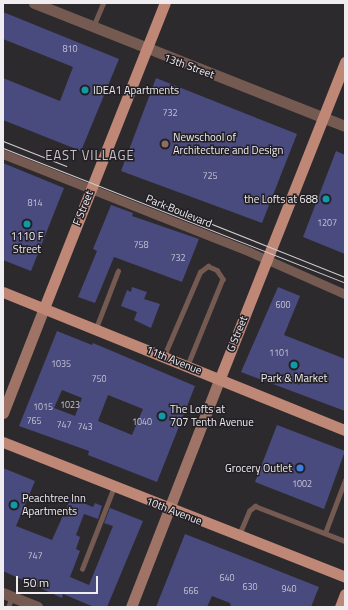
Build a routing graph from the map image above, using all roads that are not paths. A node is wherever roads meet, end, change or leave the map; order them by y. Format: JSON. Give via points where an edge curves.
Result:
{"nodes":[{"id":1,"x":34,"y":3,"type":"edge"},
{"id":2,"x":102,"y":3,"type":"edge"},
{"id":3,"x":165,"y":3,"type":"edge"},
{"id":4,"x":93,"y":27,"type":"junction"},
{"id":5,"x":147,"y":49,"type":"junction"},
{"id":6,"x":345,"y":62,"type":"edge"},
{"id":7,"x":323,"y":118,"type":"junction"},
{"id":8,"x":345,"y":126,"type":"edge"},
{"id":9,"x":3,"y":154,"type":"edge"},
{"id":10,"x":91,"y":189,"type":"junction"},
{"id":11,"x":266,"y":260,"type":"junction"},
{"id":12,"x":118,"y":271,"type":"dead end"},
{"id":13,"x":3,"y":292,"type":"edge"},
{"id":14,"x":345,"y":294,"type":"edge"},
{"id":15,"x":44,"y":308,"type":"junction"},
{"id":16,"x":96,"y":328,"type":"junction"},
{"id":17,"x":164,"y":356,"type":"junction"},
{"id":18,"x":188,"y":365,"type":"junction"},
{"id":19,"x":220,"y":378,"type":"junction"},
{"id":20,"x":3,"y":413,"type":"edge"},
{"id":21,"x":345,"y":430,"type":"edge"},
{"id":22,"x":3,"y":442,"type":"edge"},
{"id":23,"x":345,"y":480,"type":"edge"},
{"id":24,"x":114,"y":487,"type":"junction"},
{"id":25,"x":169,"y":509,"type":"junction"},
{"id":26,"x":324,"y":533,"type":"junction"},
{"id":27,"x":239,"y":536,"type":"junction"},
{"id":28,"x":345,"y":541,"type":"edge"},
{"id":29,"x":82,"y":569,"type":"dead end"},
{"id":30,"x":345,"y":577,"type":"edge"},
{"id":31,"x":345,"y":594,"type":"edge"},
{"id":32,"x":8,"y":599,"type":"edge"},
{"id":33,"x":37,"y":607,"type":"edge"},
{"id":34,"x":131,"y":607,"type":"edge"},
{"id":35,"x":340,"y":607,"type":"edge"}],
"edges":[{"from":1,"to":4,"type":"street","name":"13th Street"},
{"from":2,"to":4,"type":"lane"},
{"from":3,"to":5,"type":"main road","name":"F Street"},
{"from":4,"to":5,"type":"street","name":"13th Street"},
{"from":5,"to":7,"type":"street","name":"13th Street"},
{"from":5,"to":10,"type":"main road","name":"F Street"},
{"from":6,"to":7,"type":"main road","name":"G Street"},
{"from":7,"to":8,"type":"street","name":"13th Street"},
{"from":7,"to":11,"type":"main road","name":"G Street"},
{"from":9,"to":10,"type":"street","name":"Park Boulevard"},
{"from":10,"to":11,"type":"street","name":"Park Boulevard"},
{"from":10,"to":15,"type":"main road","name":"F Street"},
{"from":11,"to":14,"type":"street","name":"Park Boulevard"},
{"from":11,"to":19,"type":"main road","name":"G Street"},
{"from":12,"to":16,"type":"lane"},
{"from":13,"to":15,"type":"main road","name":"11th Avenue"},
{"from":15,"to":16,"type":"main road","name":"11th Avenue"},
{"from":15,"to":20,"type":"main road","name":"F Street"},
{"from":16,"to":17,"type":"main road","name":"11th Avenue"},
{"from":17,"to":18,"type":"main road","name":"11th Avenue"},
{"from":17,"to":18,"type":"lane","via":[[200,272],[208,266],[217,270],[223,279]]},
{"from":18,"to":19,"type":"main road","name":"11th Avenue"},
{"from":19,"to":21,"type":"main road","name":"11th Avenue"},
{"from":19,"to":25,"type":"main road","name":"G Street"},
{"from":22,"to":24,"type":"main road","name":"10th Avenue"},
{"from":23,"to":26,"type":"lane"},
{"from":24,"to":25,"type":"main road","name":"10th Avenue"},
{"from":24,"to":29,"type":"lane"},
{"from":25,"to":27,"type":"main road","name":"10th Avenue"},
{"from":25,"to":34,"type":"main road","name":"G Street"},
{"from":26,"to":27,"type":"lane","via":[[255,506],[249,511]]},
{"from":26,"to":28,"type":"lane"},
{"from":27,"to":30,"type":"main road","name":"10th Avenue"},
{"from":31,"to":35,"type":"main road"},
{"from":32,"to":33,"type":"street"}]}
